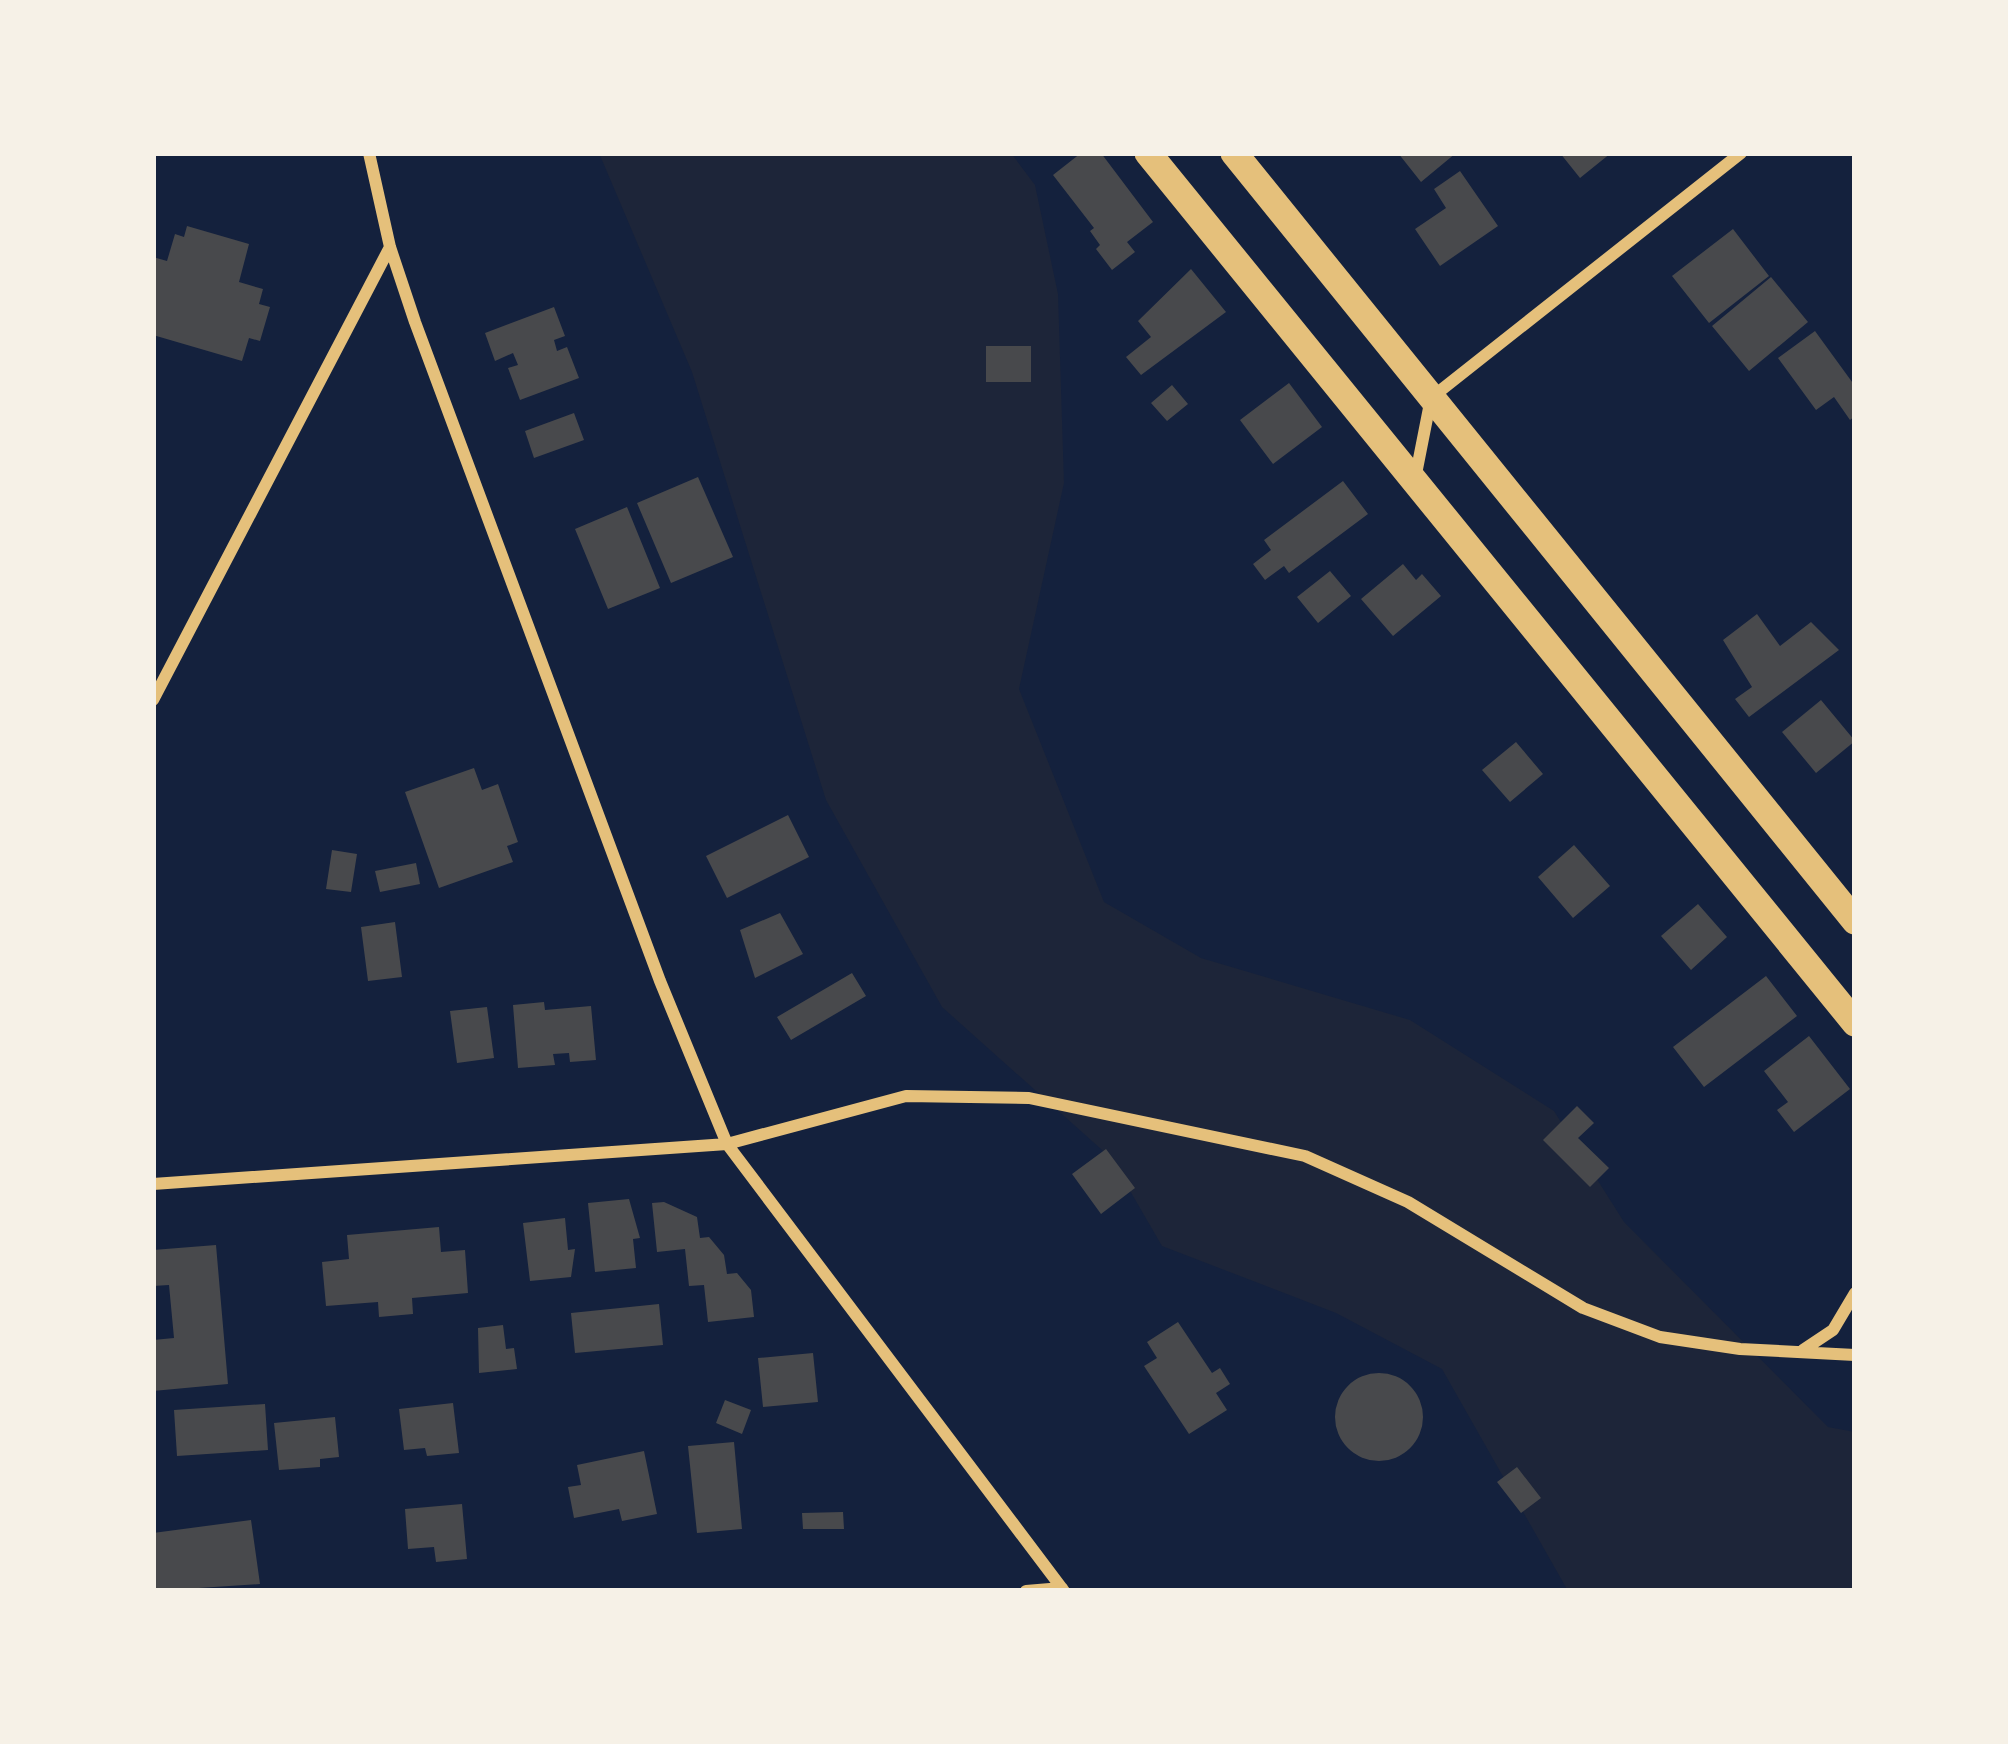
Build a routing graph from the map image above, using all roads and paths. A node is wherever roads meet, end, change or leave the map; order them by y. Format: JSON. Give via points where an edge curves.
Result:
{"nodes":[{"id":1,"x":369,"y":153,"type":"edge"},
{"id":2,"x":1148,"y":153,"type":"edge"},
{"id":3,"x":1234,"y":153,"type":"edge"},
{"id":4,"x":1741,"y":153,"type":"edge"},
{"id":5,"x":390,"y":247,"type":"junction"},
{"id":6,"x":1432,"y":398,"type":"junction"},
{"id":7,"x":1415,"y":482,"type":"junction"},
{"id":8,"x":153,"y":700,"type":"edge"},
{"id":9,"x":1855,"y":922,"type":"edge"},
{"id":10,"x":1855,"y":1023,"type":"edge"},
{"id":11,"x":727,"y":1144,"type":"junction"},
{"id":12,"x":153,"y":1184,"type":"edge"},
{"id":13,"x":1855,"y":1293,"type":"edge"},
{"id":14,"x":1802,"y":1350,"type":"junction"},
{"id":15,"x":1855,"y":1355,"type":"edge"},
{"id":16,"x":1063,"y":1590,"type":"edge"},
{"id":17,"x":1027,"y":1591,"type":"edge"}],
"edges":[{"from":1,"to":5,"type":"street"},
{"from":2,"to":7,"type":"main road"},
{"from":3,"to":6,"type":"main road"},
{"from":4,"to":6,"type":"street"},
{"from":5,"to":8,"type":"street"},
{"from":5,"to":11,"type":"street"},
{"from":6,"to":7,"type":"street"},
{"from":6,"to":9,"type":"main road"},
{"from":7,"to":10,"type":"main road"},
{"from":11,"to":12,"type":"street"},
{"from":11,"to":14,"type":"street","via":[[906,1096],[988,1094],[1070,1105],[1266,1144],[1340,1169],[1582,1308],[1641,1331],[1699,1345]]},
{"from":11,"to":16,"type":"street"},
{"from":13,"to":14,"type":"street","via":[[1833,1330]]},
{"from":14,"to":15,"type":"street"},
{"from":16,"to":17,"type":"street"}]}
